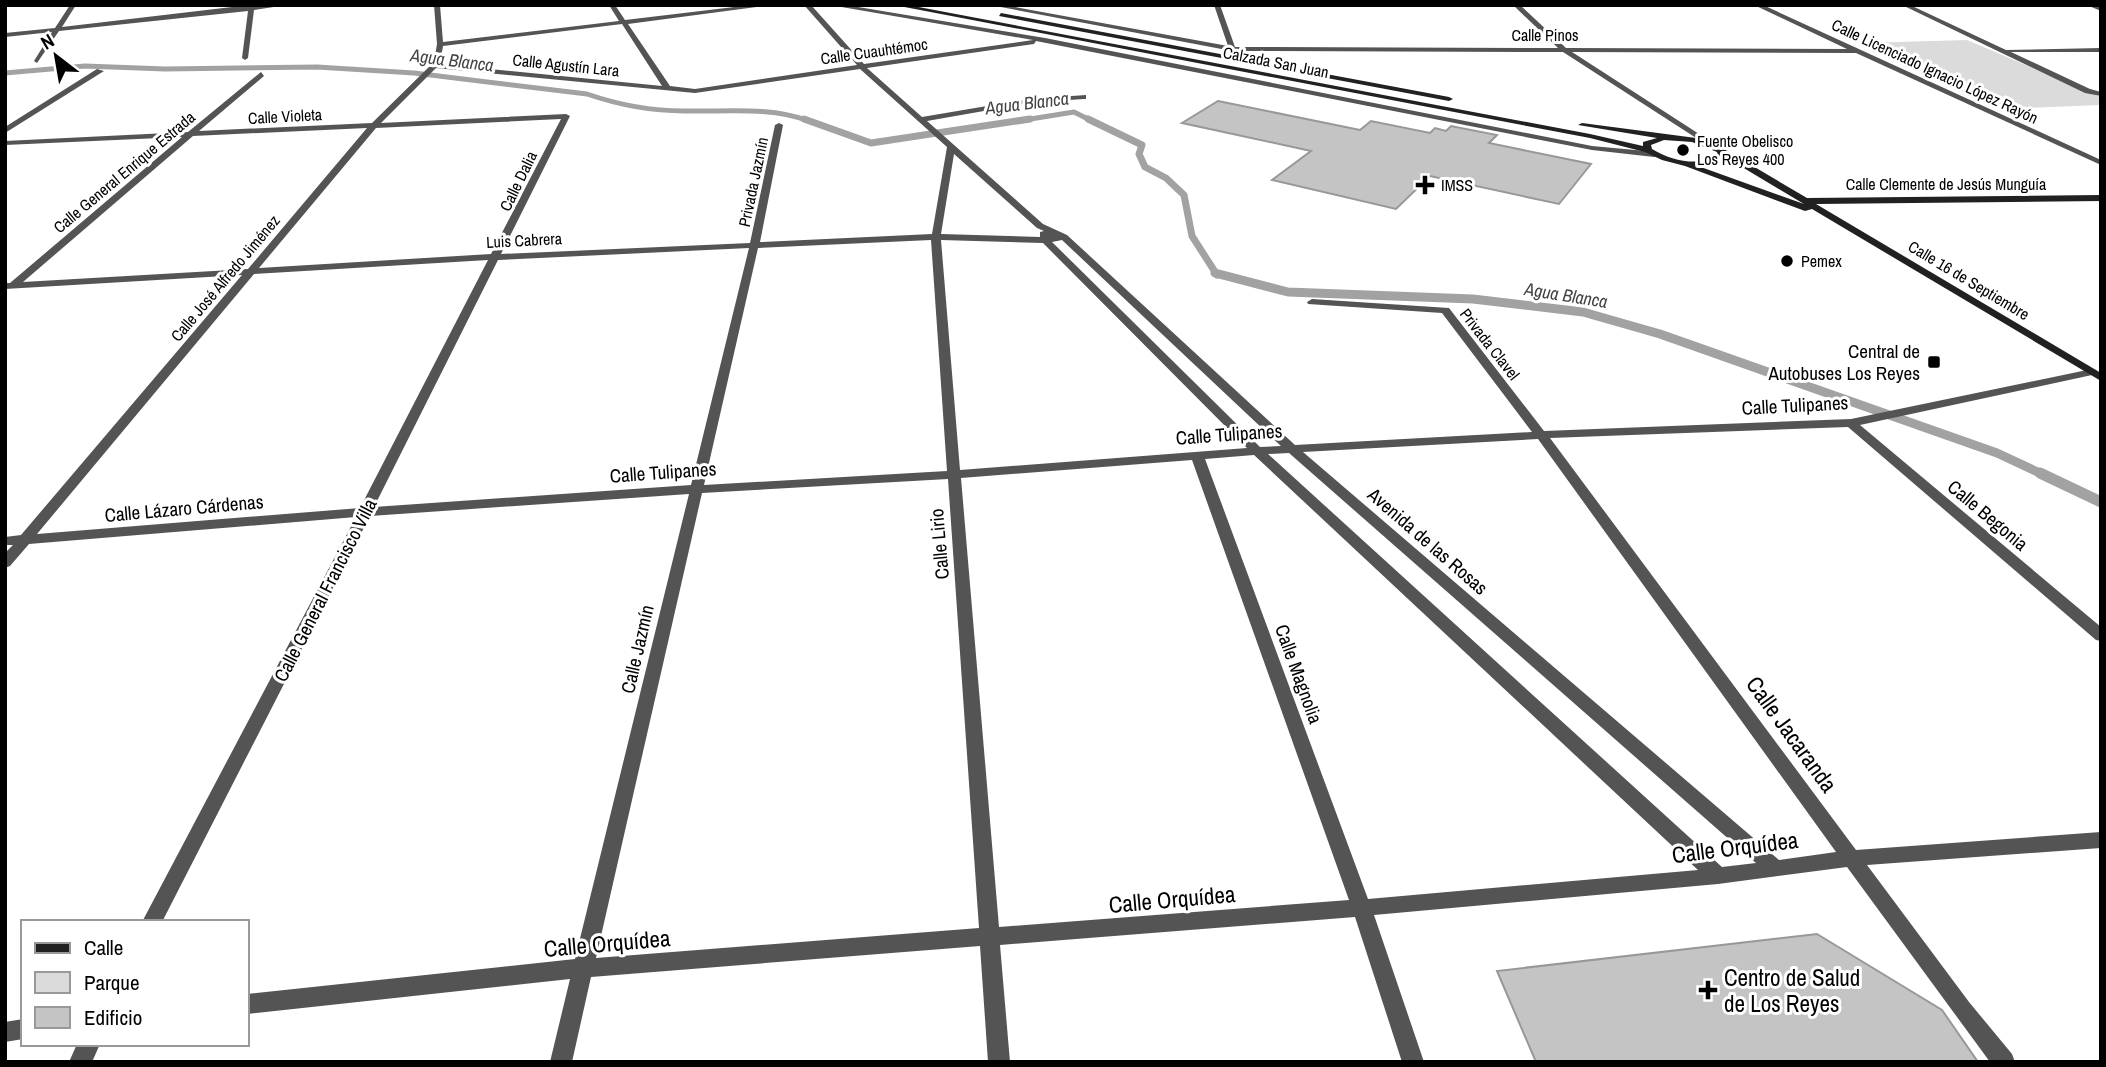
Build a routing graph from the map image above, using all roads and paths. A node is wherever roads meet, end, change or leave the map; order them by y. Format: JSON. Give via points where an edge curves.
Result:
{"nodes":[{"id":1,"x":73,"y":5,"type":"edge"},
{"id":2,"x":284,"y":5,"type":"edge"},
{"id":3,"x":437,"y":5,"type":"edge"},
{"id":4,"x":612,"y":5,"type":"edge"},
{"id":5,"x":769,"y":5,"type":"edge"},
{"id":6,"x":807,"y":5,"type":"edge"},
{"id":7,"x":833,"y":5,"type":"edge"},
{"id":8,"x":897,"y":5,"type":"edge"},
{"id":9,"x":948,"y":5,"type":"edge"},
{"id":10,"x":993,"y":5,"type":"edge"},
{"id":11,"x":1217,"y":5,"type":"edge"},
{"id":12,"x":1516,"y":5,"type":"edge"},
{"id":13,"x":1756,"y":5,"type":"edge"},
{"id":14,"x":1905,"y":5,"type":"edge"},
{"id":15,"x":2091,"y":5,"type":"edge"},
{"id":16,"x":251,"y":7,"type":"edge"},
{"id":17,"x":2101,"y":9,"type":"edge"},
{"id":18,"x":623,"y":23,"type":"junction"},
{"id":19,"x":58,"y":29,"type":"junction"},
{"id":20,"x":5,"y":35,"type":"edge"},
{"id":21,"x":1056,"y":36,"type":"junction"},
{"id":22,"x":1045,"y":40,"type":"junction"},
{"id":23,"x":440,"y":44,"type":"junction"},
{"id":24,"x":1563,"y":49,"type":"junction"},
{"id":25,"x":2005,"y":50,"type":"junction"},
{"id":26,"x":2101,"y":50,"type":"edge"},
{"id":27,"x":1858,"y":51,"type":"junction"},
{"id":28,"x":1231,"y":53,"type":"junction"},
{"id":29,"x":245,"y":58,"type":"dead end"},
{"id":30,"x":37,"y":61,"type":"dead end"},
{"id":31,"x":432,"y":68,"type":"junction"},
{"id":32,"x":863,"y":68,"type":"junction"},
{"id":33,"x":1230,"y":68,"type":"junction"},
{"id":34,"x":100,"y":71,"type":"dead end"},
{"id":35,"x":261,"y":74,"type":"dead end"},
{"id":36,"x":1222,"y":75,"type":"junction"},
{"id":37,"x":668,"y":89,"type":"junction"},
{"id":38,"x":695,"y":91,"type":"joint"},
{"id":39,"x":2101,"y":94,"type":"edge"},
{"id":40,"x":1083,"y":97,"type":"dead end"},
{"id":41,"x":1458,"y":101,"type":"dead end"},
{"id":42,"x":566,"y":116,"type":"joint"},
{"id":43,"x":1539,"y":117,"type":"dead end"},
{"id":44,"x":924,"y":121,"type":"junction"},
{"id":45,"x":374,"y":125,"type":"junction"},
{"id":46,"x":779,"y":125,"type":"dead end"},
{"id":47,"x":5,"y":131,"type":"edge"},
{"id":48,"x":1591,"y":131,"type":"junction"},
{"id":49,"x":190,"y":134,"type":"junction"},
{"id":50,"x":1678,"y":138,"type":"junction"},
{"id":51,"x":947,"y":142,"type":"junction"},
{"id":52,"x":5,"y":143,"type":"edge"},
{"id":53,"x":1707,"y":143,"type":"junction"},
{"id":54,"x":1721,"y":151,"type":"junction"},
{"id":55,"x":1651,"y":152,"type":"junction"},
{"id":56,"x":1677,"y":162,"type":"junction"},
{"id":57,"x":2101,"y":163,"type":"edge"},
{"id":58,"x":2101,"y":198,"type":"edge"},
{"id":59,"x":1806,"y":201,"type":"junction"},
{"id":60,"x":1793,"y":204,"type":"junction"},
{"id":61,"x":1820,"y":212,"type":"junction"},
{"id":62,"x":1043,"y":233,"type":"junction"},
{"id":63,"x":936,"y":237,"type":"junction"},
{"id":64,"x":1064,"y":237,"type":"junction"},
{"id":65,"x":754,"y":246,"type":"junction"},
{"id":66,"x":496,"y":257,"type":"junction"},
{"id":67,"x":250,"y":274,"type":"junction"},
{"id":68,"x":8,"y":288,"type":"edge"},
{"id":69,"x":1312,"y":302,"type":"dead end"},
{"id":70,"x":2096,"y":375,"type":"edge"},
{"id":71,"x":1856,"y":421,"type":"junction"},
{"id":72,"x":1541,"y":435,"type":"junction"},
{"id":73,"x":1292,"y":449,"type":"junction"},
{"id":74,"x":1257,"y":451,"type":"junction"},
{"id":75,"x":1197,"y":456,"type":"junction"},
{"id":76,"x":952,"y":474,"type":"junction"},
{"id":77,"x":697,"y":489,"type":"junction"},
{"id":78,"x":365,"y":512,"type":"junction"},
{"id":79,"x":25,"y":540,"type":"junction"},
{"id":80,"x":5,"y":541,"type":"edge"},
{"id":81,"x":5,"y":563,"type":"edge"},
{"id":82,"x":2101,"y":636,"type":"edge"},
{"id":83,"x":2101,"y":840,"type":"edge"},
{"id":84,"x":1853,"y":858,"type":"junction"},
{"id":85,"x":1774,"y":867,"type":"junction"},
{"id":86,"x":1718,"y":876,"type":"junction"},
{"id":87,"x":1362,"y":908,"type":"junction"},
{"id":88,"x":153,"y":920,"type":"edge"},
{"id":89,"x":991,"y":938,"type":"junction"},
{"id":90,"x":582,"y":968,"type":"junction"},
{"id":91,"x":248,"y":1004,"type":"edge"},
{"id":92,"x":88,"y":1046,"type":"edge"},
{"id":93,"x":80,"y":1062,"type":"edge"},
{"id":94,"x":561,"y":1062,"type":"edge"},
{"id":95,"x":999,"y":1062,"type":"edge"},
{"id":96,"x":1413,"y":1062,"type":"edge"},
{"id":97,"x":2004,"y":1062,"type":"edge"}],
"edges":[{"from":1,"to":19,"type":"street"},
{"from":2,"to":16,"type":"street"},
{"from":3,"to":23,"type":"street","name":"Calle José Alfredo Jiménez"},
{"from":4,"to":18,"type":"street"},
{"from":5,"to":18,"type":"street"},
{"from":6,"to":32,"type":"street"},
{"from":7,"to":22,"type":"street"},
{"from":8,"to":21,"type":"main road","name":"Calzada San Juan"},
{"from":9,"to":28,"type":"main road","name":"Calzada San Juan"},
{"from":10,"to":28,"type":"street","name":"Calle Pinos"},
{"from":11,"to":28,"type":"street"},
{"from":12,"to":24,"type":"street"},
{"from":13,"to":27,"type":"street","name":"Calle Licenciado Ignacio López Rayón"},
{"from":14,"to":25,"type":"street"},
{"from":15,"to":17,"type":"street"},
{"from":16,"to":19,"type":"street"},
{"from":16,"to":29,"type":"street"},
{"from":18,"to":23,"type":"street"},
{"from":18,"to":37,"type":"street"},
{"from":19,"to":20,"type":"street"},
{"from":19,"to":30,"type":"street"},
{"from":21,"to":22,"type":"street","name":"Calle Cuauhtémoc"},
{"from":21,"to":33,"type":"main road","name":"Calzada San Juan"},
{"from":22,"to":32,"type":"street","name":"Calle Cuauhtémoc"},
{"from":22,"to":36,"type":"street"},
{"from":23,"to":31,"type":"street","name":"Calle José Alfredo Jiménez"},
{"from":24,"to":27,"type":"street","name":"Calle Pinos"},
{"from":24,"to":28,"type":"street","name":"Calle Pinos"},
{"from":24,"to":53,"type":"street"},
{"from":25,"to":26,"type":"street"},
{"from":25,"to":39,"type":"street"},
{"from":27,"to":57,"type":"street","name":"Calle Licenciado Ignacio López Rayón"},
{"from":28,"to":33,"type":"street"},
{"from":28,"to":41,"type":"main road","name":"Calzada San Juan"},
{"from":31,"to":37,"type":"street","name":"Calle Agustín Lara"},
{"from":31,"to":45,"type":"street","name":"Calle José Alfredo Jiménez"},
{"from":32,"to":38,"type":"street","name":"Calle Cuauhtémoc"},
{"from":32,"to":44,"type":"street"},
{"from":33,"to":36,"type":"street"},
{"from":33,"to":48,"type":"main road","name":"Calzada San Juan"},
{"from":34,"to":47,"type":"street"},
{"from":35,"to":49,"type":"street","name":"Calle General Enrique Estrada"},
{"from":36,"to":55,"type":"street","via":[[1592,148]]},
{"from":37,"to":38,"type":"street","name":"Calle Agustín Lara"},
{"from":40,"to":44,"type":"street","via":[[1029,101]]},
{"from":42,"to":45,"type":"street","name":"Calle Violeta"},
{"from":42,"to":66,"type":"street","name":"Calle Dalia"},
{"from":43,"to":48,"type":"main road","name":"Calzada San Juan"},
{"from":44,"to":51,"type":"street"},
{"from":45,"to":49,"type":"street","name":"Calle Violeta"},
{"from":45,"to":67,"type":"street","name":"Calle José Alfredo Jiménez"},
{"from":46,"to":65,"type":"street","name":"Privada Jazmín"},
{"from":48,"to":50,"type":"main road","name":"Calzada San Juan"},
{"from":48,"to":55,"type":"main road","name":"Calzada San Juan"},
{"from":49,"to":52,"type":"street","name":"Calle Violeta"},
{"from":49,"to":68,"type":"street","name":"Calle General Enrique Estrada"},
{"from":50,"to":53,"type":"main road","name":"Calzada San Juan"},
{"from":50,"to":55,"type":"main road","via":[[1651,140],[1646,144]]},
{"from":51,"to":62,"type":"street"},
{"from":51,"to":63,"type":"street","name":"Calle Lirio"},
{"from":53,"to":54,"type":"main road","name":"Calle 16 de Septiembre"},
{"from":54,"to":56,"type":"main road","via":[[1723,158],[1714,162]]},
{"from":54,"to":59,"type":"main road","name":"Calle 16 de Septiembre"},
{"from":55,"to":56,"type":"main road","name":"Calzada San Juan"},
{"from":56,"to":60,"type":"main road","name":"Calle 16 de Septiembre"},
{"from":58,"to":59,"type":"main road","name":"Calle Clemente de Jesús Munguía"},
{"from":59,"to":60,"type":"main road","name":"Calle Clemente de Jesús Munguía"},
{"from":59,"to":61,"type":"main road","name":"Calle 16 de Septiembre"},
{"from":60,"to":61,"type":"main road","name":"Calle 16 de Septiembre"},
{"from":61,"to":70,"type":"main road","name":"Calle 16 de Septiembre"},
{"from":62,"to":63,"type":"street","name":"Luis Cabrera"},
{"from":62,"to":64,"type":"street"},
{"from":62,"to":64,"type":"street"},
{"from":62,"to":74,"type":"street"},
{"from":63,"to":65,"type":"street","name":"Luis Cabrera"},
{"from":63,"to":76,"type":"street","name":"Calle Lirio"},
{"from":64,"to":73,"type":"street","name":"Avenida de las Rosas"},
{"from":65,"to":66,"type":"street","name":"Luis Cabrera"},
{"from":65,"to":77,"type":"street","name":"Calle Jazmín"},
{"from":66,"to":67,"type":"street","name":"Luis Cabrera"},
{"from":66,"to":78,"type":"street","name":"Calle General Francisco Villa"},
{"from":67,"to":68,"type":"street","name":"Luis Cabrera"},
{"from":67,"to":79,"type":"street","name":"Calle José Alfredo Jiménez"},
{"from":69,"to":72,"type":"street","name":"Privada Clavel","via":[[1445,310]]},
{"from":70,"to":71,"type":"street","name":"Calle Tulipanes"},
{"from":71,"to":72,"type":"street","name":"Calle Tulipanes"},
{"from":71,"to":82,"type":"street","name":"Calle Begonia"},
{"from":72,"to":73,"type":"street","name":"Calle Tulipanes"},
{"from":72,"to":84,"type":"street","name":"Calle Jacaranda"},
{"from":73,"to":74,"type":"street","name":"Calle Tulipanes"},
{"from":73,"to":85,"type":"street","name":"Avenida de las Rosas"},
{"from":74,"to":75,"type":"street","name":"Calle Tulipanes"},
{"from":74,"to":86,"type":"street"},
{"from":75,"to":76,"type":"street","name":"Calle Tulipanes"},
{"from":75,"to":87,"type":"street","name":"Calle Magnolia"},
{"from":76,"to":77,"type":"street","name":"Calle Tulipanes"},
{"from":76,"to":89,"type":"street","name":"Calle Lirio"},
{"from":77,"to":78,"type":"street","name":"Calle Tulipanes"},
{"from":77,"to":90,"type":"street","name":"Calle Jazmín"},
{"from":78,"to":79,"type":"street","name":"Calle Lázaro Cárdenas"},
{"from":78,"to":88,"type":"street","name":"Calle General Francisco Villa"},
{"from":79,"to":80,"type":"street","name":"Calle Lázaro Cárdenas"},
{"from":79,"to":81,"type":"street","name":"Calle José Alfredo Jiménez"},
{"from":83,"to":84,"type":"street","name":"Calle Orquídea"},
{"from":84,"to":85,"type":"street","name":"Calle Orquídea"},
{"from":84,"to":97,"type":"street","name":"Calle Jacaranda"},
{"from":85,"to":86,"type":"street","name":"Calle Orquídea"},
{"from":86,"to":87,"type":"street","name":"Calle Orquídea"},
{"from":87,"to":89,"type":"street","name":"Calle Orquídea"},
{"from":87,"to":96,"type":"street","name":"Calle Magnolia"},
{"from":89,"to":90,"type":"street","name":"Calle Orquídea"},
{"from":89,"to":95,"type":"street","name":"Calle Lirio"},
{"from":90,"to":91,"type":"street","name":"Calle Orquídea"},
{"from":90,"to":94,"type":"street","name":"Calle Jazmín"},
{"from":92,"to":93,"type":"street"}]}
